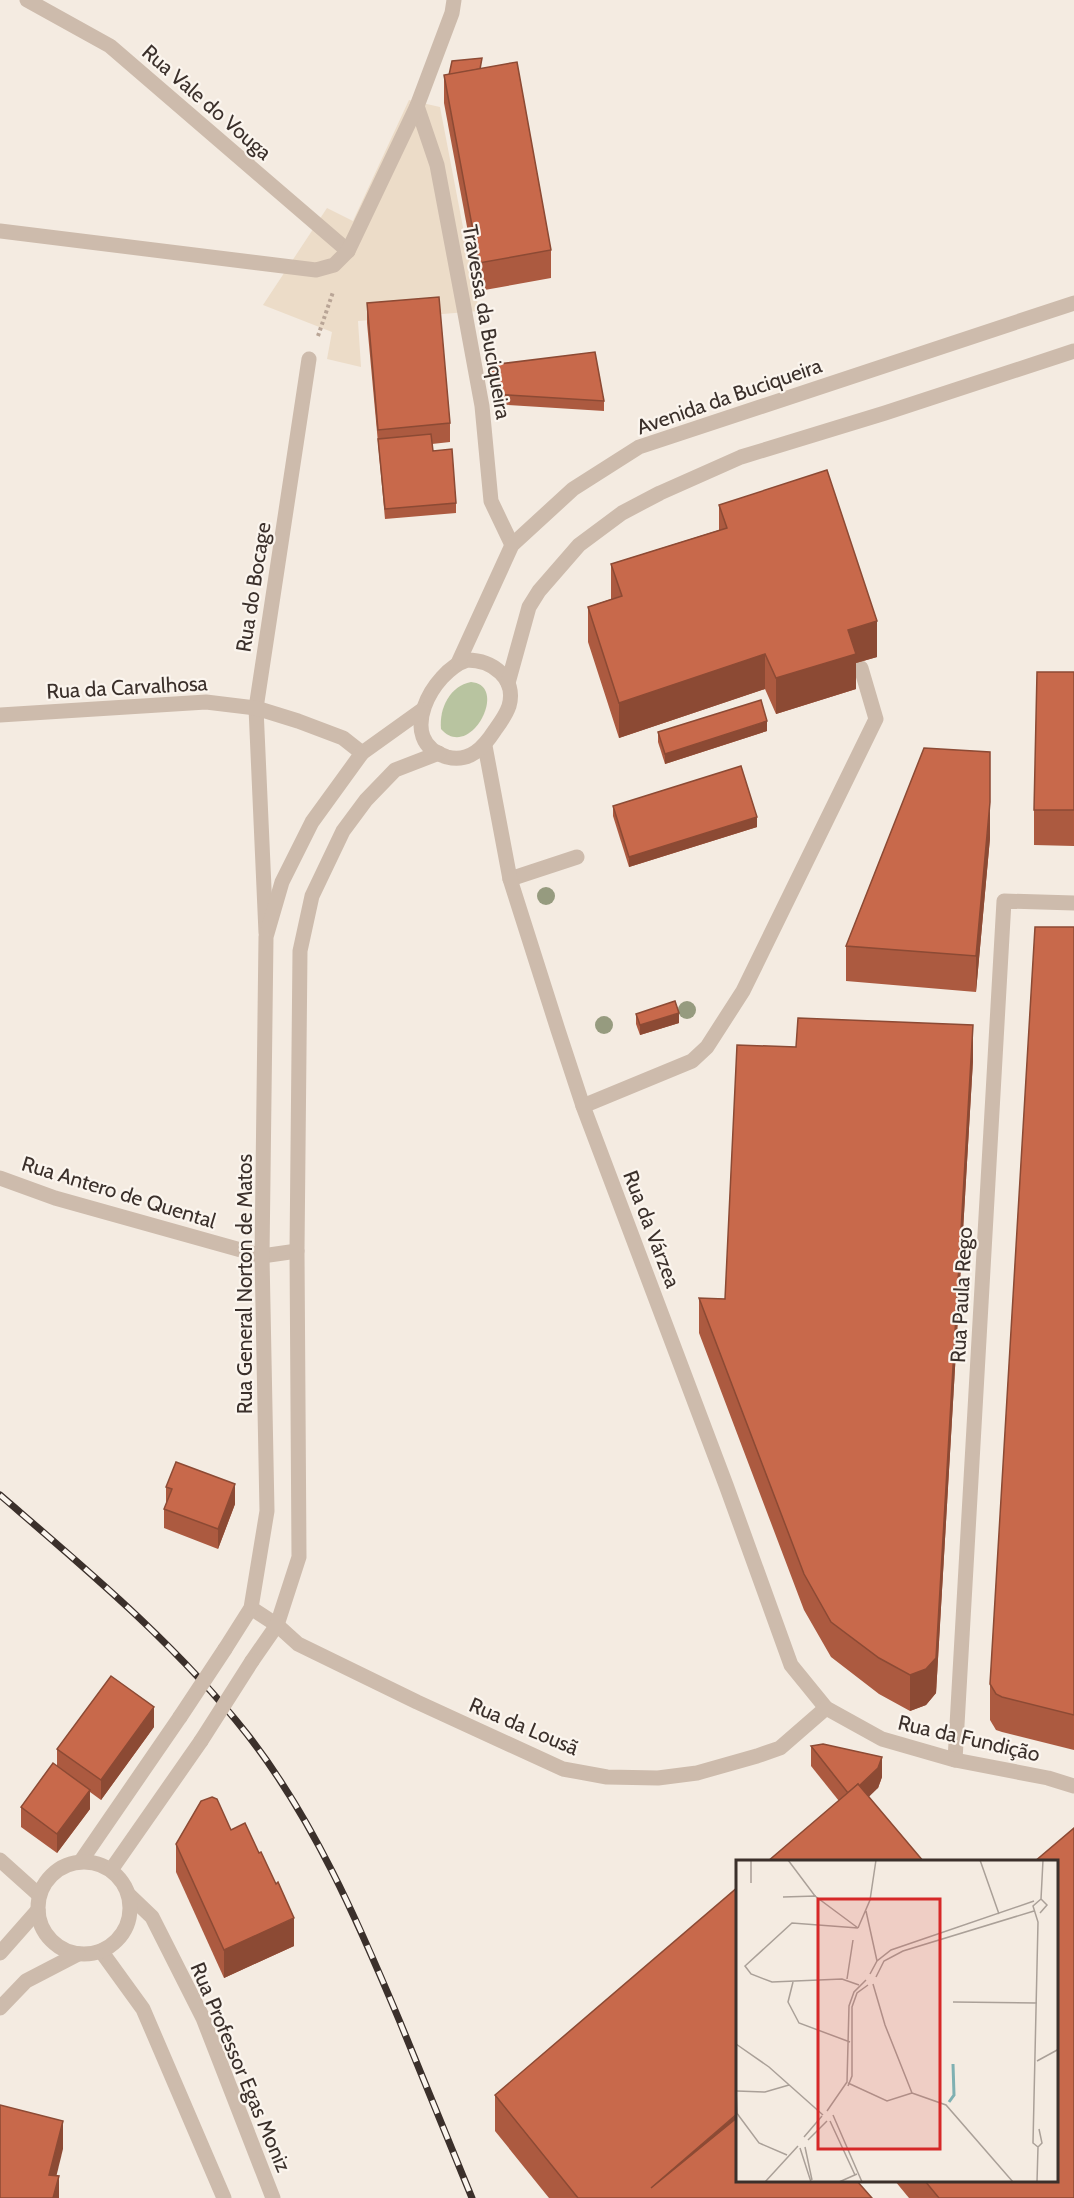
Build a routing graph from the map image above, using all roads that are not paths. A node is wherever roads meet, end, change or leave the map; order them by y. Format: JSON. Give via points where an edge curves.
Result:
{"nodes":[{"id":1,"x":27,"y":0,"type":"edge"},
{"id":2,"x":454,"y":0,"type":"edge"},
{"id":3,"x":417,"y":106,"type":"junction"},
{"id":4,"x":0,"y":231,"type":"edge"},
{"id":5,"x":348,"y":251,"type":"junction"},
{"id":6,"x":1074,"y":303,"type":"edge"},
{"id":7,"x":1074,"y":351,"type":"edge"},
{"id":8,"x":309,"y":359,"type":"road end"},
{"id":9,"x":512,"y":545,"type":"junction"},
{"id":10,"x":458,"y":663,"type":"junction"},
{"id":11,"x":861,"y":668,"type":"dead end"},
{"id":12,"x":508,"y":683,"type":"junction"},
{"id":13,"x":256,"y":708,"type":"junction"},
{"id":14,"x":422,"y":710,"type":"junction"},
{"id":15,"x":0,"y":715,"type":"edge"},
{"id":16,"x":485,"y":746,"type":"junction"},
{"id":17,"x":362,"y":753,"type":"junction"},
{"id":18,"x":439,"y":753,"type":"junction"},
{"id":19,"x":577,"y":857,"type":"dead end"},
{"id":20,"x":510,"y":879,"type":"junction"},
{"id":21,"x":1074,"y":903,"type":"edge"},
{"id":22,"x":266,"y":937,"type":"junction"},
{"id":23,"x":584,"y":1106,"type":"junction"},
{"id":24,"x":0,"y":1178,"type":"edge"},
{"id":25,"x":297,"y":1251,"type":"junction"},
{"id":26,"x":262,"y":1256,"type":"junction"},
{"id":27,"x":250,"y":1608,"type":"junction"},
{"id":28,"x":277,"y":1625,"type":"junction"},
{"id":29,"x":826,"y":1708,"type":"junction"},
{"id":30,"x":955,"y":1760,"type":"junction"},
{"id":31,"x":1074,"y":1786,"type":"edge"},
{"id":32,"x":0,"y":1860,"type":"edge"},
{"id":33,"x":81,"y":1861,"type":"junction"},
{"id":34,"x":111,"y":1870,"type":"junction"},
{"id":35,"x":129,"y":1895,"type":"junction"},
{"id":36,"x":38,"y":1903,"type":"junction"},
{"id":37,"x":100,"y":1951,"type":"junction"},
{"id":38,"x":0,"y":1953,"type":"edge"},
{"id":39,"x":78,"y":1954,"type":"junction"},
{"id":40,"x":0,"y":2008,"type":"edge"},
{"id":41,"x":224,"y":2198,"type":"edge"},
{"id":42,"x":273,"y":2198,"type":"edge"}],
"edges":[{"from":1,"to":5,"type":"street","name":"Rua Vale do Vouga","via":[[110,46]]},
{"from":2,"to":3,"type":"street"},
{"from":3,"to":5,"type":"street"},
{"from":3,"to":9,"type":"street","name":"Travessa da Buciqueira","via":[[437,165],[464,308],[482,406],[491,501]]},
{"from":4,"to":5,"type":"street","via":[[315,270],[334,265]]},
{"from":6,"to":9,"type":"street","name":"Avenida da Buciqueira","via":[[639,447],[573,489]]},
{"from":7,"to":12,"type":"street","via":[[741,457],[622,513],[579,545],[539,591],[525,618]]},
{"from":8,"to":13,"type":"street","name":"Rua do Bocage"},
{"from":9,"to":10,"type":"street","name":"Avenida da Buciqueira"},
{"from":10,"to":12,"type":"street","via":[[487,663]]},
{"from":10,"to":14,"type":"street","name":"Rua General Norton de Matos","via":[[443,676]]},
{"from":11,"to":23,"type":"street","via":[[876,719],[743,991],[707,1047],[692,1061]]},
{"from":12,"to":16,"type":"street","via":[[507,713]]},
{"from":13,"to":15,"type":"street","name":"Rua da Carvalhosa","via":[[206,702]]},
{"from":13,"to":17,"type":"street","name":"Rua da Carvalhosa","via":[[343,738]]},
{"from":13,"to":22,"type":"street","name":"Rua do Bocage"},
{"from":14,"to":17,"type":"street","name":"Rua General Norton de Matos"},
{"from":14,"to":18,"type":"street","via":[[421,729]]},
{"from":16,"to":18,"type":"street","via":[[458,758]]},
{"from":16,"to":20,"type":"street","name":"Rua da Várzea"},
{"from":17,"to":22,"type":"street","name":"Rua General Norton de Matos","via":[[312,822],[282,882]]},
{"from":18,"to":25,"type":"street","via":[[395,770],[366,800],[343,831],[312,896],[300,951]]},
{"from":19,"to":20,"type":"street"},
{"from":20,"to":23,"type":"street","name":"Rua da Várzea"},
{"from":21,"to":30,"type":"street","name":"Rua Paula Rego","via":[[1004,901]]},
{"from":22,"to":26,"type":"street","name":"Rua General Norton de Matos"},
{"from":23,"to":29,"type":"street","name":"Rua da Várzea","via":[[791,1665]]},
{"from":24,"to":26,"type":"street","name":"Rua Antero de Quental","via":[[55,1198]]},
{"from":25,"to":26,"type":"street","name":"Rua Antero de Quental"},
{"from":25,"to":28,"type":"street","via":[[299,1557]]},
{"from":26,"to":27,"type":"street","name":"Rua General Norton de Matos","via":[[267,1511]]},
{"from":27,"to":28,"type":"street","name":"Rua da Lousã"},
{"from":27,"to":33,"type":"street","name":"Rua General Norton de Matos","bridge":true},
{"from":28,"to":29,"type":"street","name":"Rua da Lousã","via":[[298,1644],[428,1707],[563,1769],[607,1777],[658,1778],[697,1773],[757,1756],[780,1748]]},
{"from":28,"to":34,"type":"street","bridge":true},
{"from":29,"to":30,"type":"street","name":"Rua da Fundição","via":[[882,1739]]},
{"from":30,"to":31,"type":"street","name":"Rua da Fundição"},
{"from":32,"to":36,"type":"street"},
{"from":33,"to":34,"type":"street"},
{"from":33,"to":36,"type":"street","via":[[66,1864],[53,1873],[43,1885]]},
{"from":34,"to":35,"type":"street","via":[[123,1881]]},
{"from":35,"to":37,"type":"street","via":[[128,1926],[119,1939]]},
{"from":35,"to":42,"type":"street","name":"Rua Professor Egas Moniz","via":[[152,1917],[203,2018]]},
{"from":36,"to":38,"type":"street"},
{"from":36,"to":39,"type":"street","via":[[42,1928],[51,1941]]},
{"from":37,"to":39,"type":"street"},
{"from":37,"to":41,"type":"street","via":[[143,2009]]},
{"from":39,"to":40,"type":"street","via":[[26,1981]]}]}
